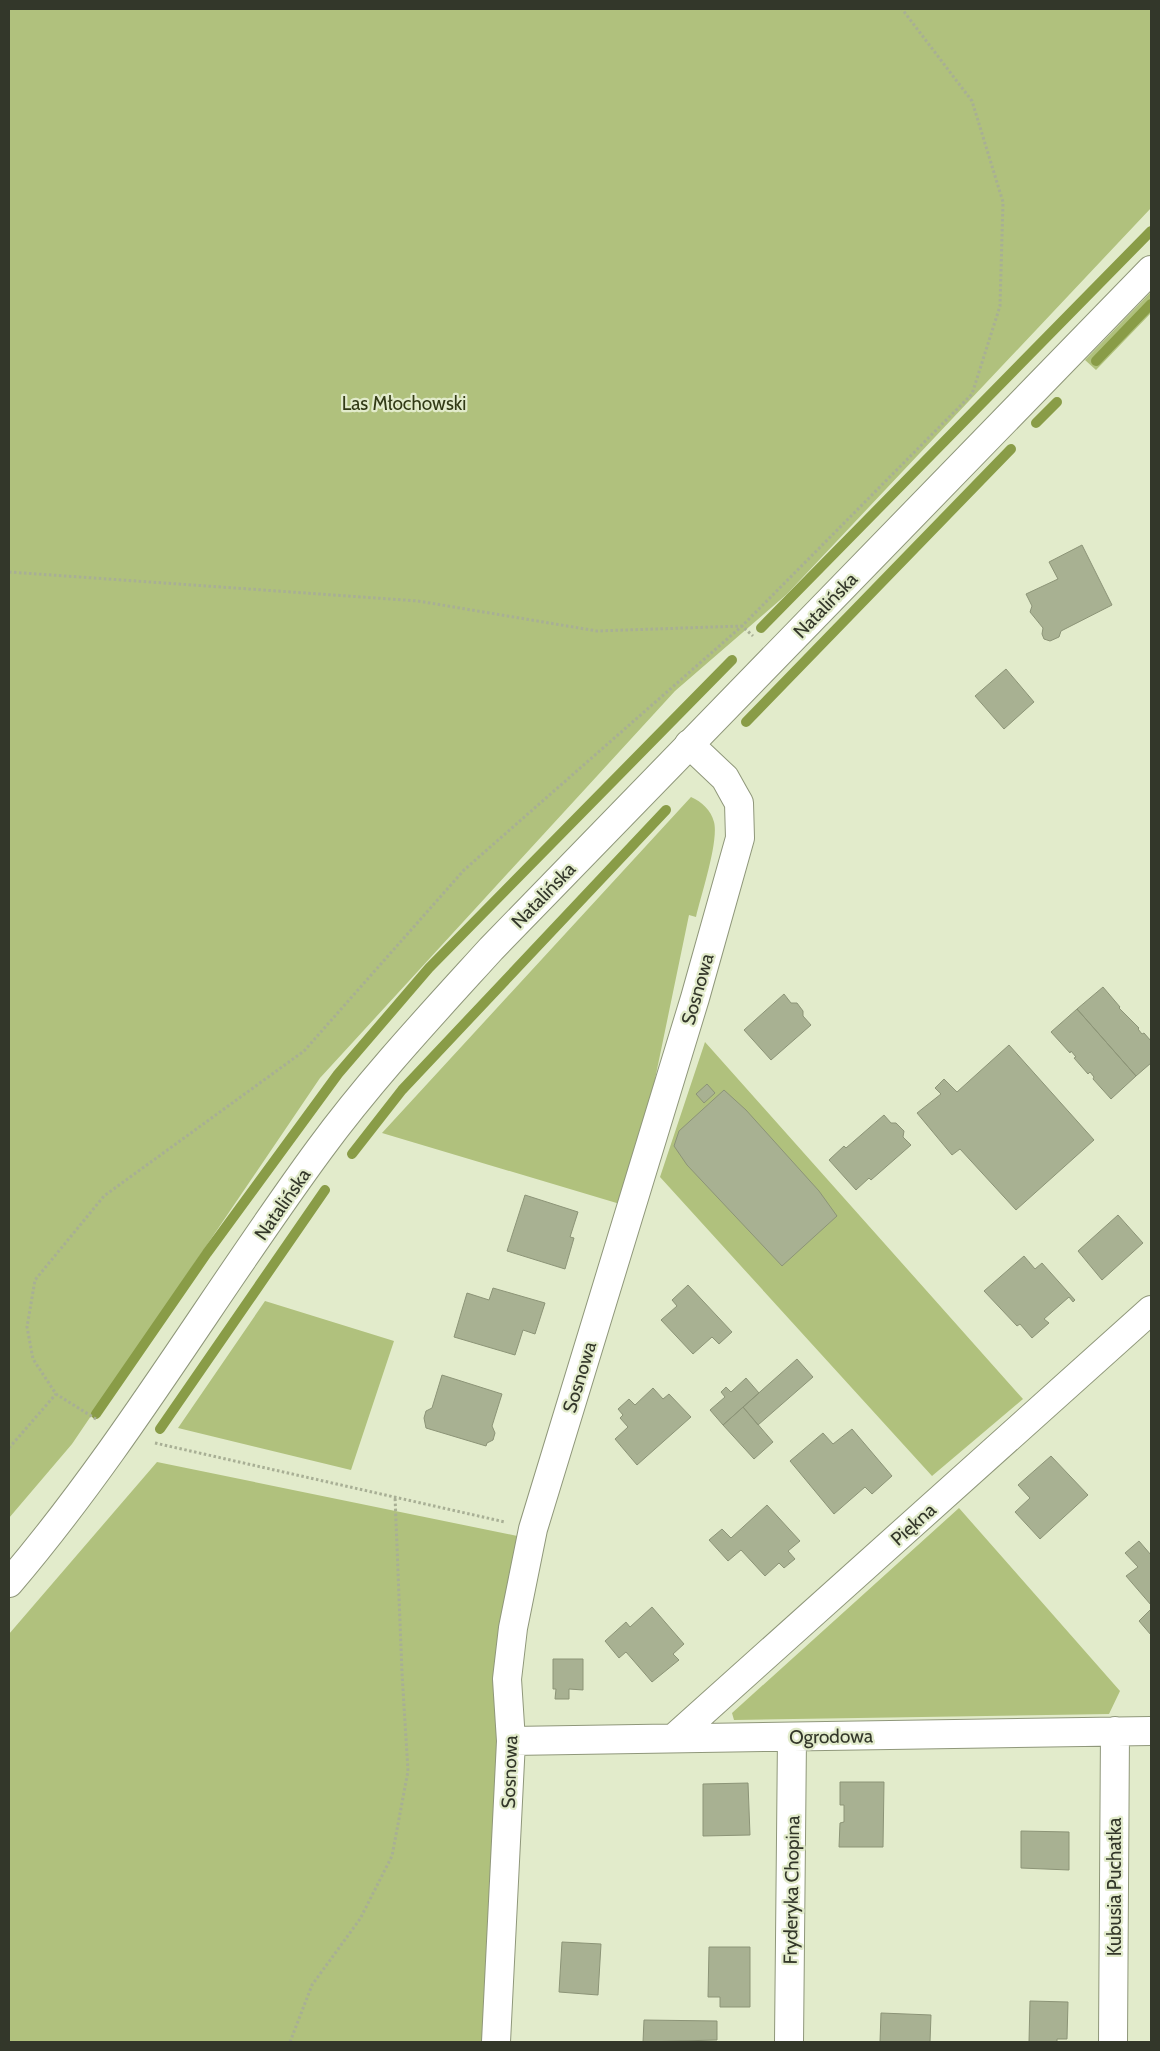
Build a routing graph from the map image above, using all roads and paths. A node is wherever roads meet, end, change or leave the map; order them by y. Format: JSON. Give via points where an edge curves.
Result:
{"nodes":[{"id":1,"x":902,"y":9,"type":"edge"},
{"id":2,"x":1151,"y":270,"type":"edge"},
{"id":3,"x":9,"y":572,"type":"edge"},
{"id":4,"x":742,"y":626,"type":"junction"},
{"id":5,"x":689,"y":744,"type":"junction"},
{"id":6,"x":1151,"y":1310,"type":"edge"},
{"id":7,"x":56,"y":1394,"type":"junction"},
{"id":8,"x":122,"y":1435,"type":"junction"},
{"id":9,"x":9,"y":1448,"type":"edge"},
{"id":10,"x":395,"y":1496,"type":"junction"},
{"id":11,"x":533,"y":1529,"type":"junction"},
{"id":12,"x":9,"y":1583,"type":"edge"},
{"id":13,"x":1115,"y":1731,"type":"junction"},
{"id":14,"x":1151,"y":1731,"type":"edge"},
{"id":15,"x":675,"y":1737,"type":"junction"},
{"id":16,"x":792,"y":1737,"type":"junction"},
{"id":17,"x":511,"y":1740,"type":"junction"},
{"id":18,"x":290,"y":2042,"type":"edge"},
{"id":19,"x":496,"y":2042,"type":"edge"},
{"id":20,"x":789,"y":2042,"type":"edge"},
{"id":21,"x":1113,"y":2042,"type":"edge"}],
"edges":[{"from":1,"to":4,"type":"path","via":[[972,101],[1003,202],[1000,306],[972,394]]},
{"from":2,"to":5,"type":"street","name":"Natalińska"},
{"from":3,"to":4,"type":"path","via":[[418,602],[597,631]]},
{"from":4,"to":7,"type":"path","via":[[464,870],[304,1051],[104,1196],[35,1280],[27,1327],[33,1359]]},
{"from":5,"to":8,"type":"street","name":"Natalińska","via":[[491,949],[406,1043],[320,1149]]},
{"from":5,"to":11,"type":"street","name":"Sosnowa","via":[[725,778],[736,796],[740,838],[695,998]]},
{"from":6,"to":15,"type":"street","name":"Piękna"},
{"from":7,"to":8,"type":"path"},
{"from":7,"to":9,"type":"path"},
{"from":8,"to":10,"type":"path"},
{"from":8,"to":12,"type":"street","name":"Natalińska"},
{"from":10,"to":11,"type":"path"},
{"from":10,"to":18,"type":"path","via":[[408,1770],[392,1856],[360,1919],[312,1985]]},
{"from":11,"to":17,"type":"street","name":"Sosnowa","via":[[513,1628],[507,1679]]},
{"from":13,"to":14,"type":"street","name":"Ogrodowa"},
{"from":13,"to":16,"type":"street","name":"Ogrodowa"},
{"from":13,"to":21,"type":"street","name":"Kubusia Puchatka"},
{"from":15,"to":16,"type":"street","name":"Ogrodowa"},
{"from":15,"to":17,"type":"street","name":"Ogrodowa"},
{"from":16,"to":20,"type":"street","name":"Fryderyka Chopina"},
{"from":17,"to":19,"type":"street","name":"Sosnowa"}]}
